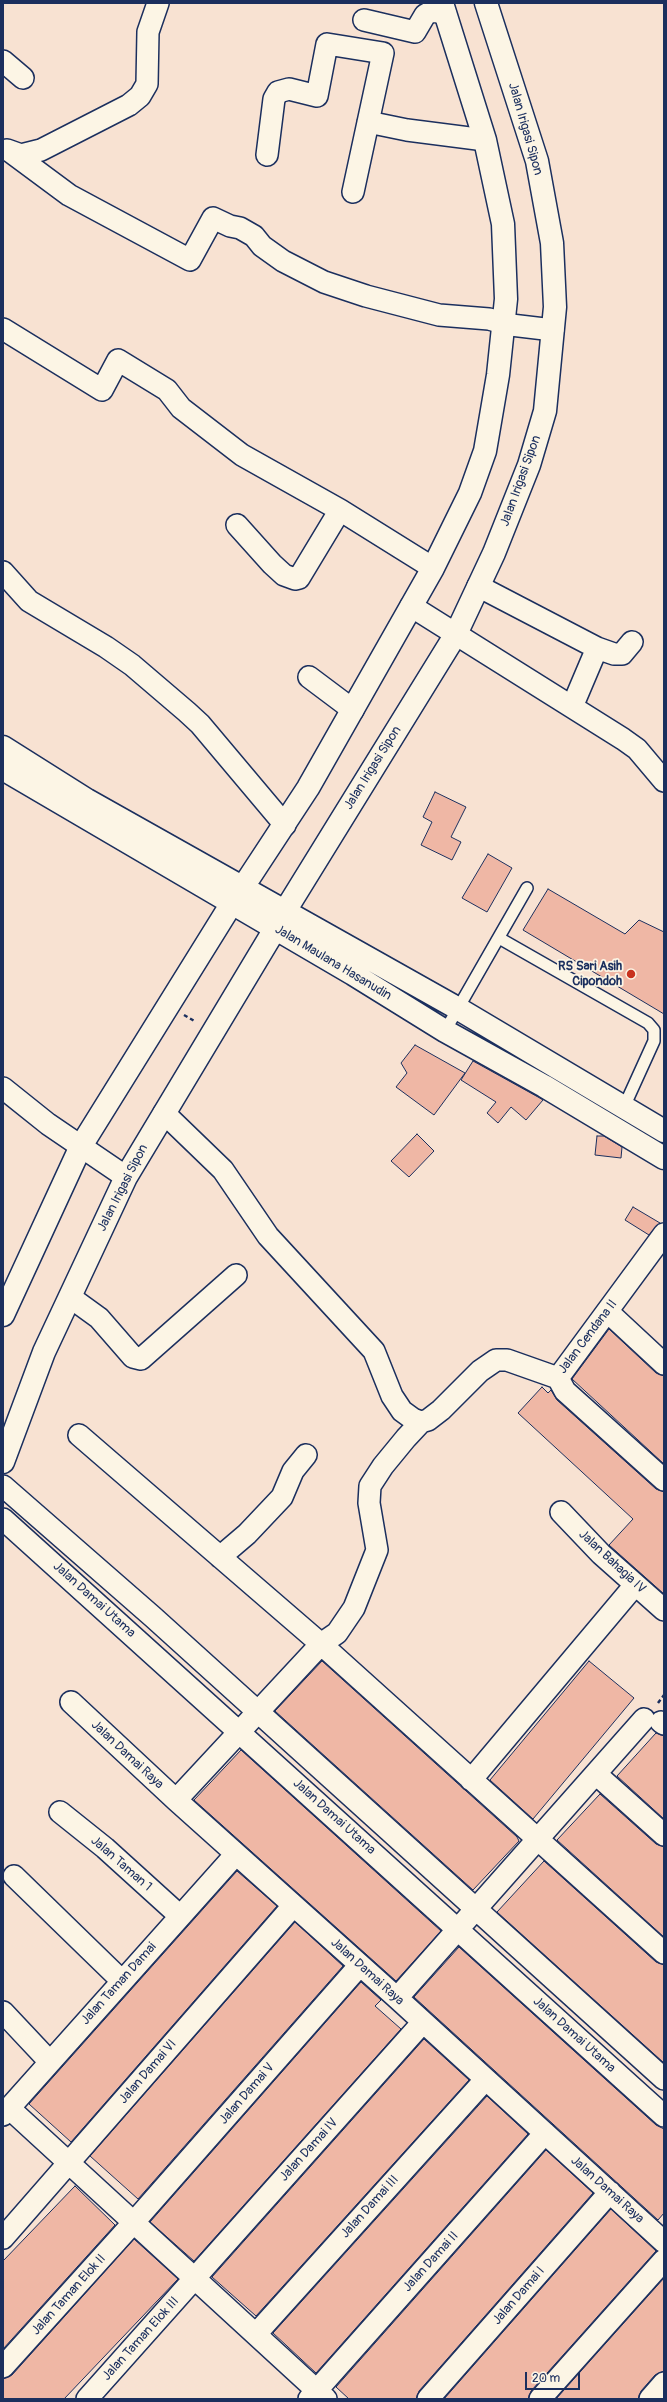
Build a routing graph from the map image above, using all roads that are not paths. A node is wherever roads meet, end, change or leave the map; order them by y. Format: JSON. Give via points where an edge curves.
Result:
{"nodes":[{"id":1,"x":158,"y":3,"type":"edge"},
{"id":2,"x":486,"y":3,"type":"edge"},
{"id":3,"x":443,"y":8,"type":"edge"},
{"id":4,"x":364,"y":20,"type":"dead end"},
{"id":5,"x":3,"y":61,"type":"edge"},
{"id":6,"x":23,"y":78,"type":"dead end"},
{"id":7,"x":368,"y":122,"type":"junction"},
{"id":8,"x":485,"y":140,"type":"junction"},
{"id":9,"x":7,"y":150,"type":"edge"},
{"id":10,"x":267,"y":155,"type":"dead end"},
{"id":11,"x":353,"y":192,"type":"dead end"},
{"id":12,"x":507,"y":323,"type":"junction"},
{"id":13,"x":3,"y":328,"type":"edge"},
{"id":14,"x":548,"y":330,"type":"junction"},
{"id":15,"x":340,"y":510,"type":"junction"},
{"id":16,"x":237,"y":525,"type":"dead end"},
{"id":17,"x":434,"y":568,"type":"junction"},
{"id":18,"x":3,"y":572,"type":"edge"},
{"id":19,"x":478,"y":586,"type":"junction"},
{"id":20,"x":413,"y":608,"type":"junction"},
{"id":21,"x":454,"y":633,"type":"junction"},
{"id":22,"x":632,"y":642,"type":"dead end"},
{"id":23,"x":596,"y":648,"type":"junction"},
{"id":24,"x":309,"y":677,"type":"dead end"},
{"id":25,"x":572,"y":706,"type":"junction"},
{"id":26,"x":353,"y":710,"type":"junction"},
{"id":27,"x":3,"y":747,"type":"edge"},
{"id":28,"x":3,"y":769,"type":"edge"},
{"id":29,"x":664,"y":781,"type":"edge"},
{"id":30,"x":280,"y":833,"type":"junction"},
{"id":31,"x":527,"y":888,"type":"dead end"},
{"id":32,"x":244,"y":894,"type":"junction"},
{"id":33,"x":281,"y":914,"type":"junction"},
{"id":34,"x":499,"y":938,"type":"junction"},
{"id":35,"x":460,"y":1003,"type":"junction"},
{"id":36,"x":445,"y":1031,"type":"junction"},
{"id":37,"x":507,"y":1038,"type":"junction"},
{"id":38,"x":495,"y":1059,"type":"junction"},
{"id":39,"x":3,"y":1088,"type":"edge"},
{"id":40,"x":624,"y":1107,"type":"junction"},
{"id":41,"x":164,"y":1113,"type":"junction"},
{"id":42,"x":664,"y":1131,"type":"edge"},
{"id":43,"x":84,"y":1148,"type":"junction"},
{"id":44,"x":664,"y":1158,"type":"edge"},
{"id":45,"x":124,"y":1175,"type":"junction"},
{"id":46,"x":664,"y":1234,"type":"edge"},
{"id":47,"x":236,"y":1275,"type":"dead end"},
{"id":48,"x":70,"y":1297,"type":"junction"},
{"id":49,"x":608,"y":1312,"type":"junction"},
{"id":50,"x":3,"y":1315,"type":"edge"},
{"id":51,"x":664,"y":1364,"type":"edge"},
{"id":52,"x":558,"y":1378,"type":"junction"},
{"id":53,"x":421,"y":1422,"type":"junction"},
{"id":54,"x":79,"y":1435,"type":"dead end"},
{"id":55,"x":306,"y":1455,"type":"dead end"},
{"id":56,"x":3,"y":1462,"type":"edge"},
{"id":57,"x":664,"y":1480,"type":"edge"},
{"id":58,"x":3,"y":1486,"type":"edge"},
{"id":59,"x":561,"y":1512,"type":"dead end"},
{"id":60,"x":3,"y":1519,"type":"edge"},
{"id":61,"x":220,"y":1557,"type":"junction"},
{"id":62,"x":635,"y":1585,"type":"junction"},
{"id":63,"x":664,"y":1610,"type":"edge"},
{"id":64,"x":321,"y":1644,"type":"junction"},
{"id":65,"x":71,"y":1702,"type":"dead end"},
{"id":66,"x":258,"y":1712,"type":"junction"},
{"id":67,"x":656,"y":1722,"type":"edge"},
{"id":68,"x":240,"y":1732,"type":"junction"},
{"id":69,"x":596,"y":1774,"type":"junction"},
{"id":70,"x":472,"y":1780,"type":"junction"},
{"id":71,"x":176,"y":1800,"type":"junction"},
{"id":72,"x":60,"y":1812,"type":"dead end"},
{"id":73,"x":664,"y":1835,"type":"edge"},
{"id":74,"x":538,"y":1840,"type":"junction"},
{"id":75,"x":236,"y":1854,"type":"junction"},
{"id":76,"x":14,"y":1876,"type":"dead end"},
{"id":77,"x":293,"y":1906,"type":"junction"},
{"id":78,"x":476,"y":1911,"type":"junction"},
{"id":79,"x":180,"y":1916,"type":"junction"},
{"id":80,"x":459,"y":1930,"type":"junction"},
{"id":81,"x":664,"y":1953,"type":"edge"},
{"id":82,"x":360,"y":1965,"type":"junction"},
{"id":83,"x":122,"y":1981,"type":"junction"},
{"id":84,"x":397,"y":1998,"type":"junction"},
{"id":85,"x":3,"y":2012,"type":"edge"},
{"id":86,"x":423,"y":2022,"type":"junction"},
{"id":87,"x":50,"y":2062,"type":"junction"},
{"id":88,"x":664,"y":2079,"type":"edge"},
{"id":89,"x":485,"y":2080,"type":"junction"},
{"id":90,"x":6,"y":2112,"type":"edge"},
{"id":91,"x":664,"y":2116,"type":"edge"},
{"id":92,"x":545,"y":2133,"type":"junction"},
{"id":93,"x":69,"y":2163,"type":"junction"},
{"id":94,"x":610,"y":2192,"type":"junction"},
{"id":95,"x":134,"y":2222,"type":"junction"},
{"id":96,"x":3,"y":2238,"type":"edge"},
{"id":97,"x":664,"y":2242,"type":"edge"},
{"id":98,"x":664,"y":2260,"type":"edge"},
{"id":99,"x":195,"y":2279,"type":"junction"},
{"id":100,"x":256,"y":2334,"type":"junction"},
{"id":101,"x":3,"y":2367,"type":"edge"},
{"id":102,"x":664,"y":2383,"type":"edge"},
{"id":103,"x":317,"y":2396,"type":"edge"},
{"id":104,"x":87,"y":2399,"type":"edge"},
{"id":105,"x":428,"y":2399,"type":"edge"},
{"id":106,"x":540,"y":2399,"type":"edge"},
{"id":107,"x":650,"y":2399,"type":"edge"}],
"edges":[{"from":1,"to":9,"type":"street","via":[[148,32],[147,84],[140,96],[129,105],[42,150],[21,155]]},
{"from":2,"to":14,"type":"street","name":"Jalan Irigasi Sipon","via":[[537,161],[552,243],[555,307]]},
{"from":3,"to":4,"type":"street","via":[[425,15],[415,32]]},
{"from":3,"to":8,"type":"street"},
{"from":5,"to":6,"type":"street"},
{"from":7,"to":8,"type":"street"},
{"from":7,"to":10,"type":"street","via":[[382,53],[327,44],[318,96],[289,89],[278,92],[274,99]]},
{"from":7,"to":11,"type":"street"},
{"from":8,"to":12,"type":"street","via":[[503,224]]},
{"from":9,"to":12,"type":"street","via":[[69,195],[190,260],[213,218],[254,236],[262,246],[283,261],[324,282],[428,313]]},
{"from":12,"to":14,"type":"street"},
{"from":12,"to":17,"type":"street","via":[[485,451],[470,494]]},
{"from":13,"to":15,"type":"street","via":[[102,390],[118,360],[167,390],[181,408],[242,455]]},
{"from":14,"to":19,"type":"street","name":"Jalan Irigasi Sipon","via":[[545,411],[529,465]]},
{"from":15,"to":16,"type":"street","via":[[300,575],[295,579],[284,575],[272,564]]},
{"from":15,"to":17,"type":"street"},
{"from":17,"to":20,"type":"street"},
{"from":18,"to":30,"type":"street","via":[[29,601],[132,665],[200,724]]},
{"from":19,"to":21,"type":"street","name":"Jalan Irigasi Sipon"},
{"from":19,"to":23,"type":"street"},
{"from":20,"to":21,"type":"street"},
{"from":20,"to":26,"type":"street"},
{"from":21,"to":25,"type":"street"},
{"from":21,"to":33,"type":"street","name":"Jalan Irigasi Sipon"},
{"from":22,"to":23,"type":"street","via":[[622,654]]},
{"from":23,"to":25,"type":"street"},
{"from":24,"to":26,"type":"street"},
{"from":25,"to":29,"type":"street","via":[[637,749]]},
{"from":26,"to":30,"type":"street"},
{"from":27,"to":32,"type":"street","name":"Jalan Maulana Hasanudin"},
{"from":28,"to":32,"type":"street","name":"Jalan Maulana Hasanudin"},
{"from":30,"to":32,"type":"street"},
{"from":31,"to":34,"type":"lane"},
{"from":32,"to":33,"type":"street","name":"Jalan Maulana Hasanudin"},
{"from":32,"to":43,"type":"street"},
{"from":33,"to":35,"type":"street","name":"Jalan Maulana Hasanudin"},
{"from":33,"to":36,"type":"street","name":"Jalan Maulana Hasanudin"},
{"from":33,"to":41,"type":"street","name":"Jalan Irigasi Sipon"},
{"from":34,"to":35,"type":"lane"},
{"from":34,"to":40,"type":"lane","via":[[648,1023],[654,1030],[654,1041]]},
{"from":35,"to":36,"type":"lane"},
{"from":35,"to":37,"type":"street","name":"Jalan Maulana Hasanudin"},
{"from":36,"to":38,"type":"street","name":"Jalan Maulana Hasanudin"},
{"from":37,"to":38,"type":"street"},
{"from":37,"to":40,"type":"street","name":"Jalan Maulana Hasanudin"},
{"from":38,"to":44,"type":"street","name":"Jalan Maulana Hasanudin"},
{"from":39,"to":43,"type":"street","via":[[48,1124]]},
{"from":40,"to":42,"type":"street","name":"Jalan Maulana Hasanudin"},
{"from":41,"to":45,"type":"street","name":"Jalan Irigasi Sipon"},
{"from":41,"to":53,"type":"street","via":[[223,1170],[268,1236],[374,1352],[392,1396],[402,1411],[413,1420]]},
{"from":43,"to":45,"type":"street"},
{"from":43,"to":50,"type":"street"},
{"from":45,"to":48,"type":"street","name":"Jalan Irigasi Sipon"},
{"from":46,"to":49,"type":"street","name":"Jalan Cendana II"},
{"from":47,"to":48,"type":"street","via":[[141,1359],[134,1358],[99,1318]]},
{"from":48,"to":56,"type":"street","name":"Jalan Irigasi Sipon","via":[[44,1352]]},
{"from":49,"to":51,"type":"street"},
{"from":49,"to":52,"type":"street","name":"Jalan Cendana II"},
{"from":52,"to":53,"type":"street","via":[[507,1360],[496,1360],[480,1371],[441,1410]]},
{"from":52,"to":57,"type":"street","name":"Jalan Cendana II","via":[[565,1391]]},
{"from":53,"to":64,"type":"street","via":[[383,1466],[370,1486],[369,1503],[377,1550],[354,1608],[337,1633]]},
{"from":54,"to":61,"type":"street"},
{"from":55,"to":61,"type":"street","via":[[293,1471],[282,1497],[247,1534]]},
{"from":58,"to":66,"type":"street","name":"Jalan Damai Utama"},
{"from":59,"to":62,"type":"street","name":"Jalan Bahagia IV"},
{"from":60,"to":68,"type":"street","name":"Jalan Damai Utama"},
{"from":61,"to":64,"type":"street"},
{"from":62,"to":63,"type":"street","name":"Jalan Bahagia IV"},
{"from":62,"to":70,"type":"street"},
{"from":64,"to":66,"type":"street"},
{"from":64,"to":70,"type":"street"},
{"from":65,"to":71,"type":"street","name":"Jalan Damai Raya"},
{"from":66,"to":68,"type":"street"},
{"from":66,"to":78,"type":"street","name":"Jalan Damai Utama"},
{"from":67,"to":69,"type":"street"},
{"from":68,"to":71,"type":"street"},
{"from":68,"to":80,"type":"street","name":"Jalan Damai Utama"},
{"from":69,"to":73,"type":"street"},
{"from":69,"to":74,"type":"street"},
{"from":70,"to":74,"type":"street"},
{"from":71,"to":75,"type":"street","name":"Jalan Damai Raya"},
{"from":72,"to":79,"type":"street","name":"Jalan Taman 1","via":[[105,1848]]},
{"from":74,"to":78,"type":"street"},
{"from":74,"to":81,"type":"street"},
{"from":75,"to":77,"type":"street","name":"Jalan Damai Raya"},
{"from":75,"to":79,"type":"street","name":"Jalan Taman Damai"},
{"from":76,"to":83,"type":"street"},
{"from":77,"to":82,"type":"street","name":"Jalan Damai Raya"},
{"from":77,"to":93,"type":"street","name":"Jalan Damai VI"},
{"from":78,"to":80,"type":"street"},
{"from":78,"to":88,"type":"street","name":"Jalan Damai Utama"},
{"from":79,"to":83,"type":"street","name":"Jalan Taman Damai"},
{"from":80,"to":84,"type":"street"},
{"from":80,"to":91,"type":"street","name":"Jalan Damai Utama"},
{"from":82,"to":84,"type":"street","name":"Jalan Damai Raya"},
{"from":82,"to":95,"type":"street","name":"Jalan Damai V"},
{"from":83,"to":87,"type":"street","name":"Jalan Taman Damai"},
{"from":84,"to":86,"type":"street","name":"Jalan Damai Raya"},
{"from":85,"to":87,"type":"street"},
{"from":86,"to":89,"type":"street","name":"Jalan Damai Raya"},
{"from":86,"to":99,"type":"street","name":"Jalan Damai IV"},
{"from":87,"to":90,"type":"street","name":"Jalan Taman Damai"},
{"from":89,"to":92,"type":"street","name":"Jalan Damai Raya"},
{"from":89,"to":100,"type":"street","name":"Jalan Damai III"},
{"from":90,"to":93,"type":"street"},
{"from":92,"to":94,"type":"street","name":"Jalan Damai Raya"},
{"from":92,"to":103,"type":"street","name":"Jalan Damai II"},
{"from":93,"to":95,"type":"street"},
{"from":93,"to":96,"type":"street","name":"Jalan Damai VI"},
{"from":94,"to":97,"type":"street","name":"Jalan Damai Raya"},
{"from":94,"to":105,"type":"street","name":"Jalan Damai I"},
{"from":95,"to":99,"type":"street"},
{"from":95,"to":101,"type":"street","name":"Jalan Taman Elok II"},
{"from":98,"to":106,"type":"street"},
{"from":99,"to":100,"type":"street"},
{"from":99,"to":104,"type":"street","name":"Jalan Taman Elok III"},
{"from":100,"to":103,"type":"street"},
{"from":102,"to":107,"type":"street"}]}
